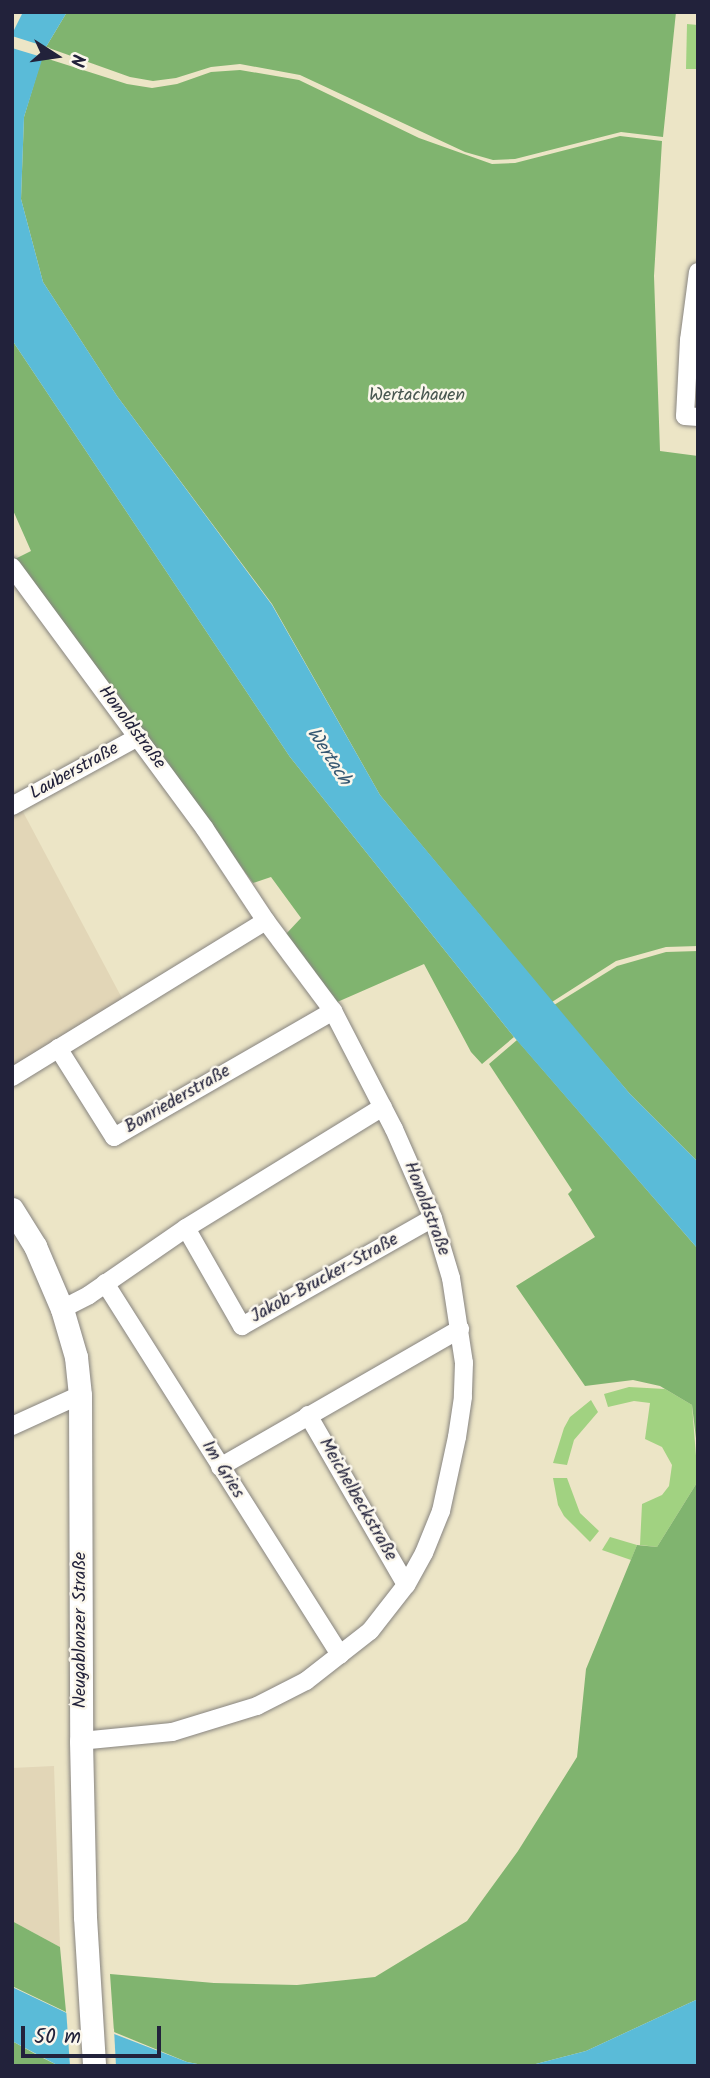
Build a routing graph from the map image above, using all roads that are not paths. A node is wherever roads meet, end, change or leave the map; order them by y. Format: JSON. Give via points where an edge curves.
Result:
{"nodes":[{"id":1,"x":698,"y":272,"type":"edge"},
{"id":2,"x":693,"y":341,"type":"edge"},
{"id":3,"x":698,"y":417,"type":"edge"},
{"id":4,"x":12,"y":567,"type":"edge"},
{"id":5,"x":138,"y":737,"type":"junction"},
{"id":6,"x":12,"y":806,"type":"edge"},
{"id":7,"x":266,"y":920,"type":"junction"},
{"id":8,"x":333,"y":1011,"type":"junction"},
{"id":9,"x":58,"y":1048,"type":"junction"},
{"id":10,"x":12,"y":1077,"type":"edge"},
{"id":11,"x":383,"y":1107,"type":"junction"},
{"id":12,"x":12,"y":1209,"type":"edge"},
{"id":13,"x":433,"y":1218,"type":"junction"},
{"id":14,"x":186,"y":1228,"type":"junction"},
{"id":15,"x":105,"y":1283,"type":"junction"},
{"id":16,"x":62,"y":1309,"type":"junction"},
{"id":17,"x":460,"y":1329,"type":"junction"},
{"id":18,"x":80,"y":1395,"type":"junction"},
{"id":19,"x":307,"y":1415,"type":"junction"},
{"id":20,"x":12,"y":1426,"type":"edge"},
{"id":21,"x":220,"y":1467,"type":"junction"},
{"id":22,"x":406,"y":1585,"type":"junction"},
{"id":23,"x":340,"y":1655,"type":"junction"},
{"id":24,"x":81,"y":1741,"type":"junction"},
{"id":25,"x":94,"y":2066,"type":"edge"}],
"edges":[{"from":1,"to":2,"type":"street"},
{"from":2,"to":3,"type":"street","via":[[685,416]]},
{"from":4,"to":5,"type":"street","name":"Honoldstraße"},
{"from":5,"to":6,"type":"street","name":"Lauberstraße"},
{"from":5,"to":7,"type":"street","name":"Honoldstraße"},
{"from":7,"to":8,"type":"street","name":"Honoldstraße"},
{"from":7,"to":9,"type":"street"},
{"from":8,"to":9,"type":"street","name":"Bonriederstraße","via":[[114,1137]]},
{"from":8,"to":11,"type":"street","name":"Honoldstraße"},
{"from":9,"to":10,"type":"street"},
{"from":11,"to":13,"type":"street","name":"Honoldstraße"},
{"from":11,"to":14,"type":"street"},
{"from":12,"to":16,"type":"street","name":"Neugablonzer Straße","via":[[35,1246]]},
{"from":13,"to":14,"type":"street","name":"Jakob-Brucker-Straße","via":[[242,1326]]},
{"from":13,"to":17,"type":"street","name":"Honoldstraße"},
{"from":14,"to":15,"type":"street"},
{"from":15,"to":16,"type":"street"},
{"from":15,"to":21,"type":"street","name":"Im Gries"},
{"from":16,"to":18,"type":"street","name":"Neugablonzer Straße","via":[[76,1357]]},
{"from":17,"to":19,"type":"street"},
{"from":17,"to":22,"type":"street","name":"Honoldstraße","via":[[463,1397],[457,1437],[440,1511]]},
{"from":18,"to":20,"type":"street"},
{"from":18,"to":24,"type":"street","name":"Neugablonzer Straße"},
{"from":19,"to":21,"type":"street"},
{"from":19,"to":22,"type":"street","name":"Meichelbeckstraße"},
{"from":21,"to":23,"type":"street","name":"Im Gries"},
{"from":22,"to":23,"type":"street","name":"Honoldstraße","via":[[370,1631]]},
{"from":23,"to":24,"type":"street","name":"Honoldstraße","via":[[306,1681],[257,1706],[218,1719],[172,1731]]},
{"from":24,"to":25,"type":"street","name":"Neugablonzer Straße"}]}
